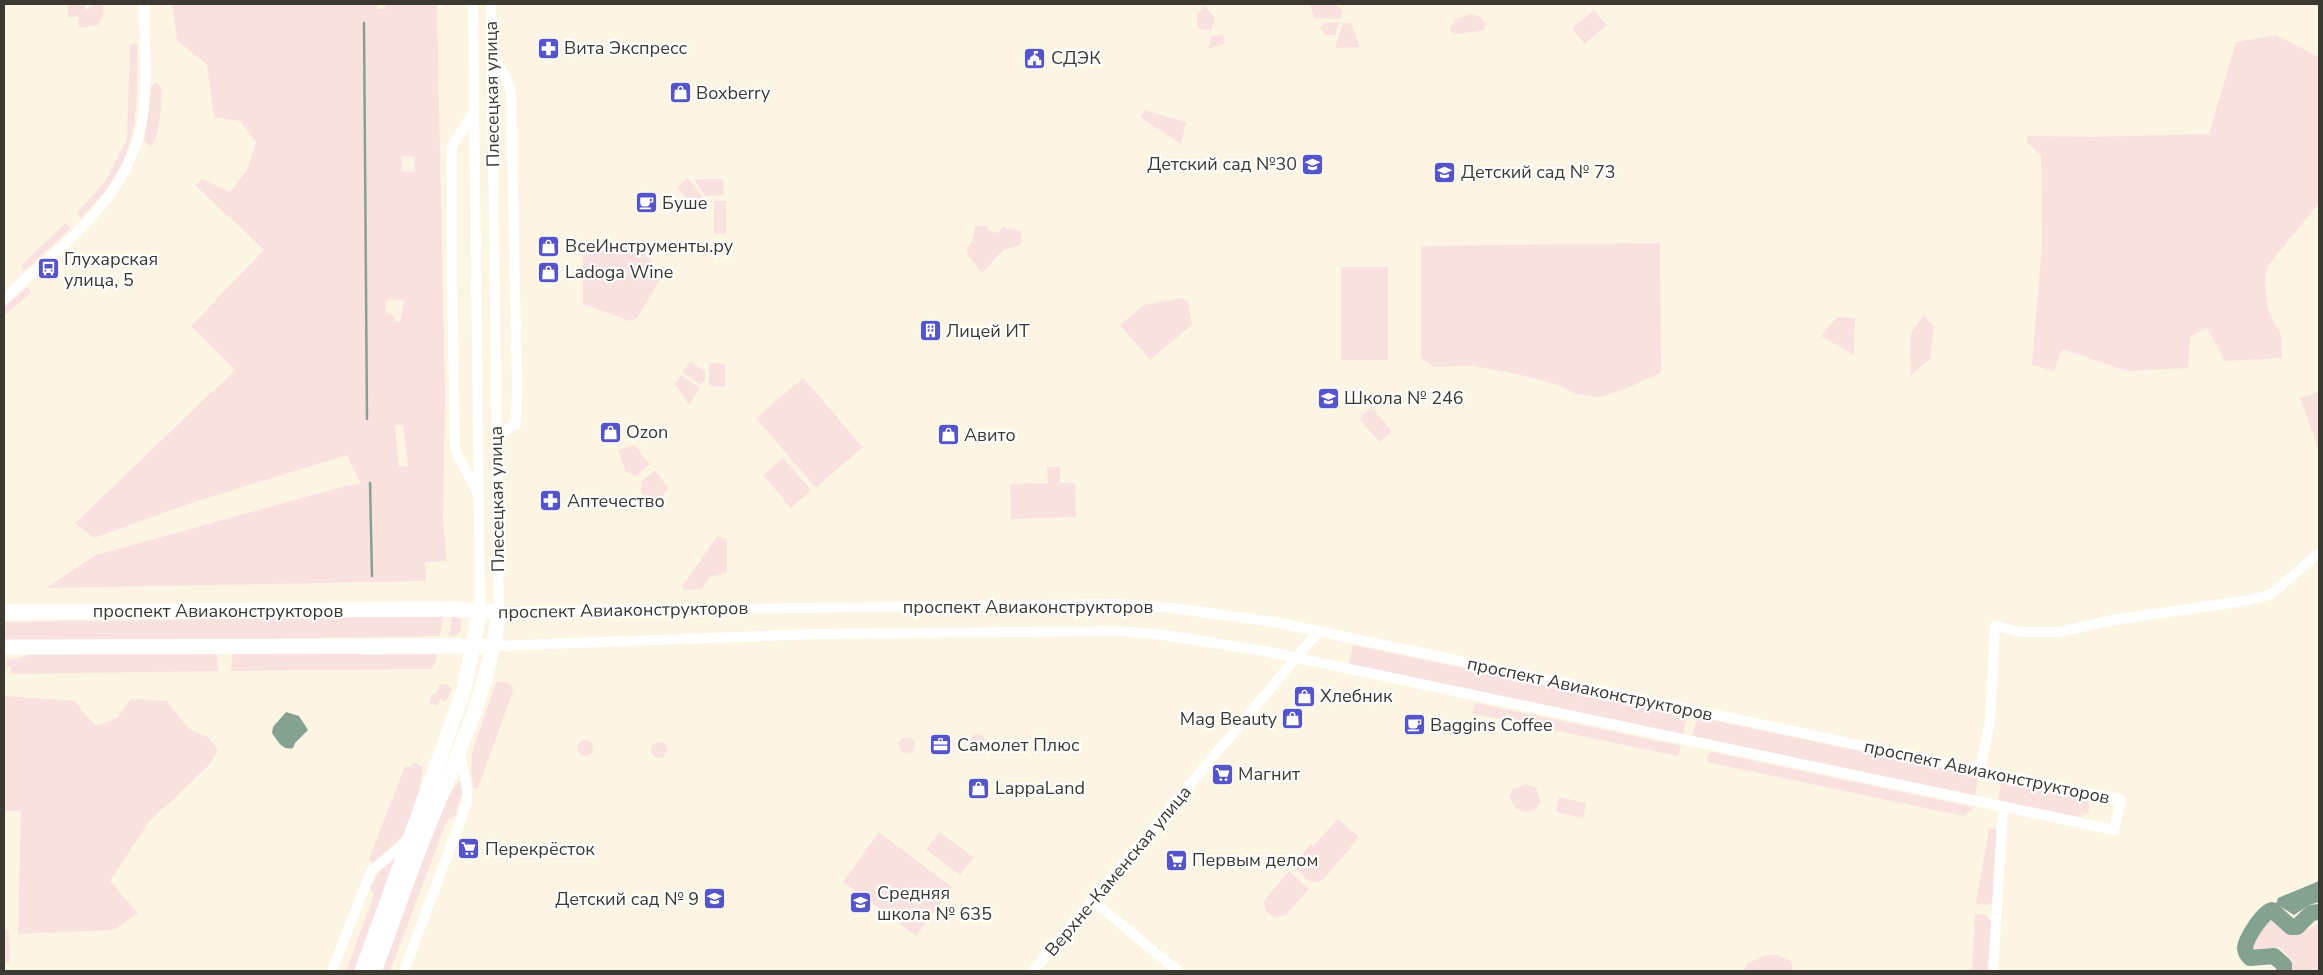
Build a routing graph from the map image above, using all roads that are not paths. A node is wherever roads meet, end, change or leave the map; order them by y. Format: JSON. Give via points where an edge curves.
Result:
{"nodes":[{"id":1,"x":144,"y":4,"type":"edge"},
{"id":2,"x":473,"y":4,"type":"edge"},
{"id":3,"x":491,"y":4,"type":"edge"},
{"id":4,"x":492,"y":56,"type":"junction"},
{"id":5,"x":474,"y":112,"type":"junction"},
{"id":6,"x":4,"y":299,"type":"edge"},
{"id":7,"x":497,"y":436,"type":"junction"},
{"id":8,"x":479,"y":496,"type":"junction"},
{"id":9,"x":2319,"y":553,"type":"edge"},
{"id":10,"x":480,"y":610,"type":"junction"},
{"id":11,"x":4,"y":612,"type":"edge"},
{"id":12,"x":499,"y":612,"type":"junction"},
{"id":13,"x":1318,"y":632,"type":"junction"},
{"id":14,"x":494,"y":646,"type":"junction"},
{"id":15,"x":473,"y":647,"type":"junction"},
{"id":16,"x":4,"y":648,"type":"edge"},
{"id":17,"x":1295,"y":659,"type":"junction"},
{"id":18,"x":460,"y":753,"type":"junction"},
{"id":19,"x":1980,"y":770,"type":"junction"},
{"id":20,"x":2003,"y":807,"type":"junction"},
{"id":21,"x":412,"y":838,"type":"junction"},
{"id":22,"x":1092,"y":901,"type":"junction"},
{"id":23,"x":332,"y":971,"type":"edge"},
{"id":24,"x":362,"y":971,"type":"edge"},
{"id":25,"x":374,"y":971,"type":"edge"},
{"id":26,"x":404,"y":971,"type":"edge"},
{"id":27,"x":1034,"y":971,"type":"edge"},
{"id":28,"x":1178,"y":971,"type":"edge"},
{"id":29,"x":1994,"y":971,"type":"edge"}],
"edges":[{"from":1,"to":6,"type":"street","via":[[143,115],[134,154],[124,174],[93,216]]},
{"from":2,"to":5,"type":"street","name":"Плесецкая улица"},
{"from":3,"to":4,"type":"street","name":"Плесецкая улица"},
{"from":4,"to":7,"type":"street","name":"Плесецкая улица"},
{"from":4,"to":7,"type":"street","via":[[505,75],[511,92],[517,385],[516,424]]},
{"from":5,"to":8,"type":"street","name":"Плесецкая улица"},
{"from":5,"to":8,"type":"street","via":[[452,146],[452,293],[455,450]]},
{"from":7,"to":12,"type":"street","name":"Плесецкая улица"},
{"from":8,"to":10,"type":"street","name":"Плесецкая улица"},
{"from":9,"to":19,"type":"street","via":[[2270,595],[2244,601],[2113,620],[2058,632],[2021,632],[1995,626],[1990,721]]},
{"from":10,"to":11,"type":"street","name":"проспект Авиаконструкторов"},
{"from":10,"to":12,"type":"street","name":"проспект Авиаконструкторов"},
{"from":10,"to":15,"type":"street","name":"Плесецкая улица"},
{"from":12,"to":13,"type":"street","name":"проспект Авиаконструкторов","via":[[1117,604],[1204,612]]},
{"from":12,"to":14,"type":"street","name":"Плесецкая улица"},
{"from":13,"to":17,"type":"street","name":"Верхне-Каменская улица"},
{"from":13,"to":19,"type":"street","name":"проспект Авиаконструкторов"},
{"from":14,"to":15,"type":"street","name":"проспект Авиаконструкторов"},
{"from":14,"to":17,"type":"street","name":"проспект Авиаконструкторов","via":[[817,634],[1121,631],[1250,649]]},
{"from":14,"to":18,"type":"street","name":"Плесецкая улица"},
{"from":15,"to":16,"type":"street","name":"проспект Авиаконструкторов","via":[[226,645]]},
{"from":15,"to":21,"type":"street","name":"Плесецкая улица","via":[[464,690]]},
{"from":17,"to":20,"type":"street","name":"проспект Авиаконструкторов"},
{"from":17,"to":22,"type":"street","name":"Верхне-Каменская улица"},
{"from":18,"to":25,"type":"street","name":"Плесецкая улица","via":[[435,808]]},
{"from":18,"to":26,"type":"street","via":[[467,803]]},
{"from":19,"to":20,"type":"street","name":"проспект Авиаконструкторов","via":[[2121,800],[2114,830]]},
{"from":20,"to":29,"type":"street"},
{"from":21,"to":23,"type":"street","via":[[371,871]]},
{"from":21,"to":24,"type":"street","name":"Плесецкая улица"},
{"from":22,"to":27,"type":"street","name":"Верхне-Каменская улица"},
{"from":22,"to":28,"type":"street"}]}
